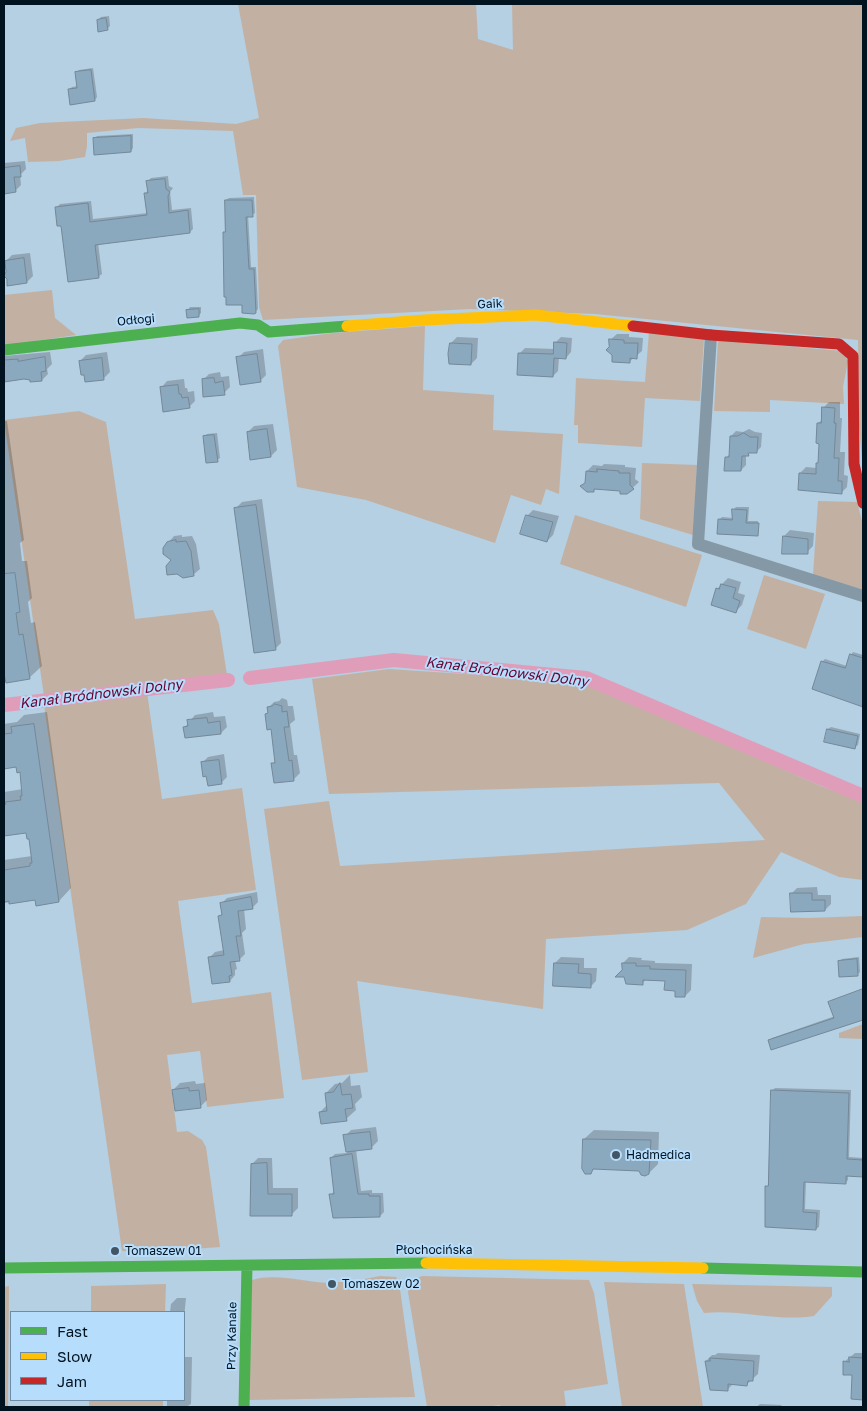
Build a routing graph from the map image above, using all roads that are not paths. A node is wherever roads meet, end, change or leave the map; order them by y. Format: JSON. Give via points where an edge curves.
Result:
{"nodes":[{"id":1,"x":270,"y":332,"type":"joint"},
{"id":2,"x":711,"y":335,"type":"junction"},
{"id":3,"x":4,"y":350,"type":"edge"},
{"id":4,"x":863,"y":502,"type":"edge"},
{"id":5,"x":863,"y":596,"type":"edge"},
{"id":6,"x":247,"y":1266,"type":"junction"},
{"id":7,"x":4,"y":1268,"type":"edge"},
{"id":8,"x":863,"y":1272,"type":"edge"},
{"id":9,"x":244,"y":1407,"type":"edge"}],
"edges":[{"from":1,"to":2,"type":"street","name":"Gaik","via":[[536,315]]},
{"from":1,"to":3,"type":"street","name":"Odłogi","via":[[258,325],[240,323]]},
{"from":2,"to":4,"type":"street","name":"Gaik","via":[[839,344],[853,356],[854,464]]},
{"from":2,"to":5,"type":"street","via":[[698,544]]},
{"from":6,"to":7,"type":"street","name":"Płochocińska"},
{"from":6,"to":8,"type":"street","name":"Płochocińska","via":[[594,1264]]},
{"from":6,"to":9,"type":"street","name":"Przy Kanale"}]}
